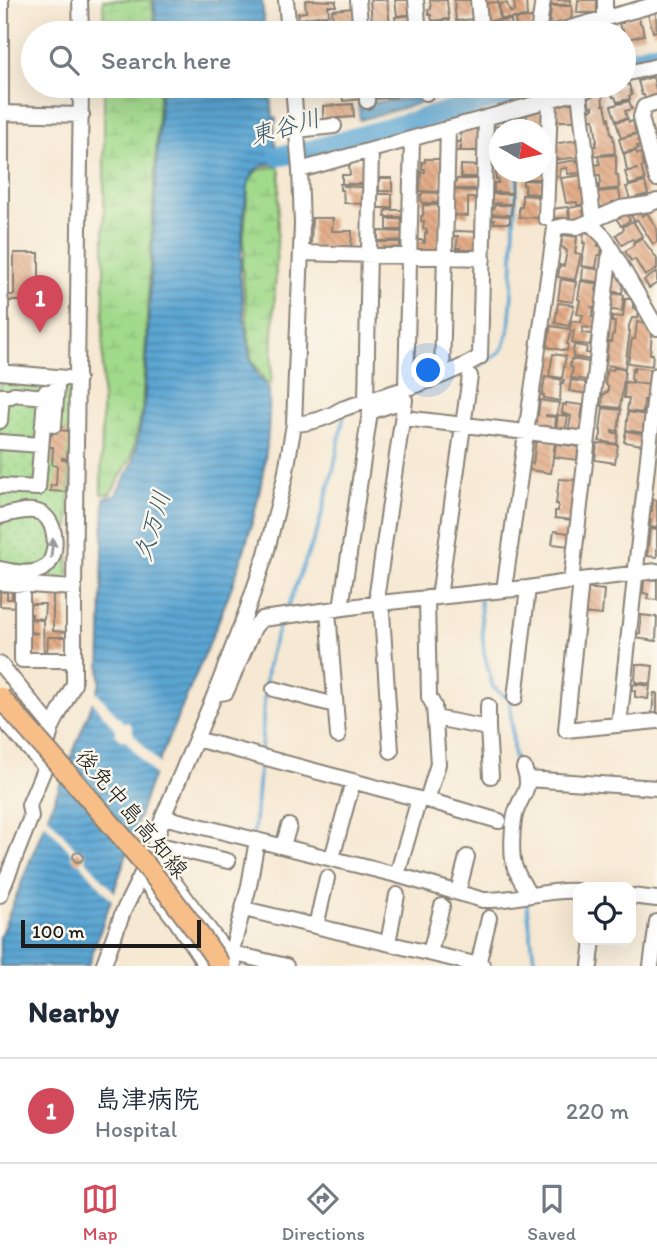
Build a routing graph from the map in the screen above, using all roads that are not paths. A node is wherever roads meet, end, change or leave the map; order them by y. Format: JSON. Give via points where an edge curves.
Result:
{"nodes":[{"id":1,"x":1,"y":0,"type":"edge"},
{"id":2,"x":80,"y":0,"type":"edge"},
{"id":3,"x":286,"y":0,"type":"edge"},
{"id":4,"x":358,"y":0,"type":"edge"},
{"id":5,"x":416,"y":0,"type":"edge"},
{"id":6,"x":478,"y":0,"type":"edge"},
{"id":7,"x":543,"y":0,"type":"edge"},
{"id":8,"x":606,"y":0,"type":"edge"},
{"id":9,"x":657,"y":4,"type":"edge"},
{"id":10,"x":605,"y":19,"type":"junction"},
{"id":11,"x":81,"y":21,"type":"edge"},
{"id":12,"x":288,"y":21,"type":"edge"},
{"id":13,"x":360,"y":21,"type":"edge"},
{"id":14,"x":418,"y":21,"type":"edge"},
{"id":15,"x":480,"y":21,"type":"edge"},
{"id":16,"x":540,"y":21,"type":"edge"},
{"id":17,"x":597,"y":21,"type":"edge"},
{"id":18,"x":657,"y":66,"type":"edge"},
{"id":19,"x":636,"y":71,"type":"edge"},
{"id":20,"x":81,"y":98,"type":"edge"},
{"id":21,"x":294,"y":98,"type":"edge"},
{"id":22,"x":367,"y":98,"type":"edge"},
{"id":23,"x":557,"y":98,"type":"edge"},
{"id":24,"x":580,"y":98,"type":"edge"},
{"id":25,"x":550,"y":100,"type":"junction"},
{"id":26,"x":367,"y":101,"type":"dead end"},
{"id":27,"x":657,"y":103,"type":"edge"},
{"id":28,"x":1,"y":113,"type":"edge"},
{"id":29,"x":82,"y":115,"type":"junction"},
{"id":30,"x":486,"y":118,"type":"junction"},
{"id":31,"x":334,"y":126,"type":"dead end"},
{"id":32,"x":448,"y":128,"type":"junction"},
{"id":33,"x":297,"y":138,"type":"junction"},
{"id":34,"x":412,"y":139,"type":"junction"},
{"id":35,"x":371,"y":151,"type":"junction"},
{"id":36,"x":655,"y":162,"type":"edge"},
{"id":37,"x":300,"y":165,"type":"junction"},
{"id":38,"x":657,"y":179,"type":"edge"},
{"id":39,"x":657,"y":201,"type":"edge"},
{"id":40,"x":545,"y":218,"type":"dead end"},
{"id":41,"x":592,"y":220,"type":"junction"},
{"id":42,"x":612,"y":250,"type":"junction"},
{"id":43,"x":301,"y":253,"type":"junction"},
{"id":44,"x":368,"y":255,"type":"junction"},
{"id":45,"x":409,"y":256,"type":"junction"},
{"id":46,"x":446,"y":257,"type":"junction"},
{"id":47,"x":483,"y":258,"type":"junction"},
{"id":48,"x":1,"y":298,"type":"edge"},
{"id":49,"x":657,"y":328,"type":"edge"},
{"id":50,"x":1,"y":372,"type":"edge"},
{"id":51,"x":657,"y":375,"type":"edge"},
{"id":52,"x":442,"y":376,"type":"junction"},
{"id":53,"x":470,"y":376,"type":"dead end"},
{"id":54,"x":78,"y":379,"type":"junction"},
{"id":55,"x":406,"y":387,"type":"junction"},
{"id":56,"x":53,"y":389,"type":"junction"},
{"id":57,"x":1,"y":396,"type":"edge"},
{"id":58,"x":366,"y":401,"type":"junction"},
{"id":59,"x":403,"y":418,"type":"junction"},
{"id":60,"x":0,"y":421,"type":"edge"},
{"id":61,"x":293,"y":424,"type":"junction"},
{"id":62,"x":54,"y":425,"type":"dead end"},
{"id":63,"x":464,"y":425,"type":"junction"},
{"id":64,"x":526,"y":432,"type":"junction"},
{"id":65,"x":587,"y":439,"type":"junction"},
{"id":66,"x":0,"y":442,"type":"edge"},
{"id":67,"x":41,"y":445,"type":"junction"},
{"id":68,"x":0,"y":486,"type":"edge"},
{"id":69,"x":0,"y":516,"type":"edge"},
{"id":70,"x":0,"y":569,"type":"edge"},
{"id":71,"x":657,"y":571,"type":"edge"},
{"id":72,"x":635,"y":573,"type":"junction"},
{"id":73,"x":576,"y":581,"type":"junction"},
{"id":74,"x":0,"y":583,"type":"edge"},
{"id":75,"x":22,"y":584,"type":"junction"},
{"id":76,"x":74,"y":588,"type":"junction"},
{"id":77,"x":528,"y":588,"type":"junction"},
{"id":78,"x":504,"y":590,"type":"junction"},
{"id":79,"x":433,"y":598,"type":"junction"},
{"id":80,"x":380,"y":604,"type":"junction"},
{"id":81,"x":334,"y":609,"type":"junction"},
{"id":82,"x":74,"y":660,"type":"junction"},
{"id":83,"x":0,"y":664,"type":"edge"},
{"id":84,"x":274,"y":689,"type":"dead end"},
{"id":85,"x":215,"y":694,"type":"junction"},
{"id":86,"x":0,"y":697,"type":"edge"},
{"id":87,"x":515,"y":698,"type":"dead end"},
{"id":88,"x":335,"y":705,"type":"junction"},
{"id":89,"x":488,"y":706,"type":"dead end"},
{"id":90,"x":0,"y":716,"type":"edge"},
{"id":91,"x":435,"y":718,"type":"junction"},
{"id":92,"x":657,"y":721,"type":"edge"},
{"id":93,"x":619,"y":725,"type":"junction"},
{"id":94,"x":52,"y":727,"type":"junction"},
{"id":95,"x":488,"y":727,"type":"junction"},
{"id":96,"x":338,"y":736,"type":"dead end"},
{"id":97,"x":195,"y":739,"type":"junction"},
{"id":98,"x":390,"y":751,"type":"dead end"},
{"id":99,"x":45,"y":767,"type":"junction"},
{"id":100,"x":491,"y":776,"type":"dead end"},
{"id":101,"x":353,"y":781,"type":"junction"},
{"id":102,"x":657,"y":788,"type":"edge"},
{"id":103,"x":423,"y":800,"type":"junction"},
{"id":104,"x":163,"y":817,"type":"junction"},
{"id":105,"x":499,"y":821,"type":"dead end"},
{"id":106,"x":289,"y":826,"type":"dead end"},
{"id":107,"x":257,"y":840,"type":"junction"},
{"id":108,"x":283,"y":846,"type":"junction"},
{"id":109,"x":153,"y":848,"type":"junction"},
{"id":110,"x":467,"y":857,"type":"dead end"},
{"id":111,"x":332,"y":858,"type":"junction"},
{"id":112,"x":228,"y":861,"type":"dead end"},
{"id":113,"x":141,"y":869,"type":"junction"},
{"id":114,"x":397,"y":875,"type":"junction"},
{"id":115,"x":327,"y":878,"type":"dead end"},
{"id":116,"x":573,"y":891,"type":"edge"},
{"id":117,"x":458,"y":892,"type":"junction"},
{"id":118,"x":0,"y":895,"type":"edge"},
{"id":119,"x":397,"y":895,"type":"dead end"},
{"id":120,"x":530,"y":895,"type":"junction"},
{"id":121,"x":636,"y":897,"type":"edge"},
{"id":122,"x":657,"y":899,"type":"edge"},
{"id":123,"x":442,"y":906,"type":"dead end"},
{"id":124,"x":244,"y":909,"type":"junction"},
{"id":125,"x":489,"y":918,"type":"dead end"},
{"id":126,"x":657,"y":922,"type":"edge"},
{"id":127,"x":316,"y":926,"type":"junction"},
{"id":128,"x":388,"y":943,"type":"junction"},
{"id":129,"x":592,"y":945,"type":"edge"},
{"id":130,"x":430,"y":953,"type":"junction"},
{"id":131,"x":230,"y":961,"type":"edge"},
{"id":132,"x":481,"y":965,"type":"edge"},
{"id":133,"x":103,"y":966,"type":"edge"},
{"id":134,"x":206,"y":966,"type":"edge"},
{"id":135,"x":286,"y":966,"type":"edge"},
{"id":136,"x":590,"y":966,"type":"edge"},
{"id":137,"x":651,"y":966,"type":"edge"}],
"edges":[{"from":1,"to":28,"type":"street"},
{"from":2,"to":11,"type":"street"},
{"from":3,"to":12,"type":"street"},
{"from":4,"to":13,"type":"street"},
{"from":5,"to":14,"type":"street"},
{"from":6,"to":15,"type":"street"},
{"from":7,"to":16,"type":"street"},
{"from":8,"to":10,"type":"street"},
{"from":9,"to":10,"type":"street"},
{"from":10,"to":17,"type":"street"},
{"from":18,"to":19,"type":"street"},
{"from":20,"to":29,"type":"street"},
{"from":21,"to":33,"type":"street"},
{"from":22,"to":26,"type":"street"},
{"from":23,"to":25,"type":"street"},
{"from":24,"to":41,"type":"street"},
{"from":25,"to":30,"type":"street"},
{"from":25,"to":40,"type":"street"},
{"from":27,"to":36,"type":"street","via":[[644,107],[641,117]]},
{"from":28,"to":29,"type":"street"},
{"from":28,"to":48,"type":"street"},
{"from":29,"to":54,"type":"street"},
{"from":30,"to":32,"type":"street"},
{"from":30,"to":47,"type":"street"},
{"from":31,"to":33,"type":"street"},
{"from":32,"to":34,"type":"street"},
{"from":32,"to":46,"type":"street"},
{"from":33,"to":37,"type":"street"},
{"from":34,"to":35,"type":"street"},
{"from":34,"to":45,"type":"street"},
{"from":35,"to":37,"type":"street"},
{"from":35,"to":44,"type":"street"},
{"from":36,"to":38,"type":"street"},
{"from":37,"to":43,"type":"street"},
{"from":39,"to":41,"type":"street"},
{"from":41,"to":42,"type":"street"},
{"from":41,"to":64,"type":"street","via":[[577,227],[555,228]]},
{"from":42,"to":49,"type":"street"},
{"from":42,"to":65,"type":"street"},
{"from":43,"to":44,"type":"street"},
{"from":43,"to":61,"type":"street"},
{"from":44,"to":45,"type":"street"},
{"from":44,"to":58,"type":"street"},
{"from":45,"to":46,"type":"street"},
{"from":45,"to":55,"type":"street"},
{"from":46,"to":47,"type":"street"},
{"from":46,"to":52,"type":"street"},
{"from":47,"to":52,"type":"street","via":[[480,357]]},
{"from":48,"to":50,"type":"street"},
{"from":50,"to":56,"type":"street"},
{"from":51,"to":72,"type":"street"},
{"from":52,"to":55,"type":"street"},
{"from":53,"to":63,"type":"street"},
{"from":54,"to":56,"type":"street"},
{"from":54,"to":76,"type":"street"},
{"from":55,"to":58,"type":"street"},
{"from":56,"to":57,"type":"street"},
{"from":56,"to":62,"type":"street"},
{"from":56,"to":67,"type":"street"},
{"from":57,"to":60,"type":"street"},
{"from":58,"to":61,"type":"street"},
{"from":59,"to":63,"type":"street"},
{"from":59,"to":80,"type":"street","via":[[377,593]]},
{"from":59,"to":81,"type":"street","via":[[405,400],[370,412]]},
{"from":61,"to":85,"type":"street","via":[[266,554]]},
{"from":63,"to":64,"type":"street"},
{"from":63,"to":79,"type":"street"},
{"from":64,"to":65,"type":"street"},
{"from":64,"to":78,"type":"street"},
{"from":65,"to":73,"type":"street"},
{"from":66,"to":67,"type":"street"},
{"from":67,"to":68,"type":"street","via":[[38,488]]},
{"from":70,"to":69,"type":"street","one_way":true,"via":[[32,572],[47,566],[53,554],[54,529],[37,511]]},
{"from":71,"to":72,"type":"street"},
{"from":72,"to":73,"type":"street"},
{"from":72,"to":93,"type":"street"},
{"from":73,"to":77,"type":"street"},
{"from":73,"to":93,"type":"street","via":[[566,730]]},
{"from":74,"to":75,"type":"street"},
{"from":75,"to":76,"type":"street"},
{"from":75,"to":82,"type":"street","via":[[22,660]]},
{"from":76,"to":82,"type":"street"},
{"from":77,"to":78,"type":"street"},
{"from":77,"to":87,"type":"street"},
{"from":78,"to":79,"type":"street"},
{"from":79,"to":80,"type":"street"},
{"from":79,"to":91,"type":"street","via":[[429,697]]},
{"from":80,"to":81,"type":"street"},
{"from":80,"to":98,"type":"street"},
{"from":81,"to":85,"type":"street","via":[[258,623],[226,692]]},
{"from":81,"to":88,"type":"street"},
{"from":82,"to":94,"type":"street","via":[[74,684]]},
{"from":83,"to":94,"type":"street"},
{"from":84,"to":88,"type":"street"},
{"from":85,"to":97,"type":"street"},
{"from":86,"to":131,"type":"main road","name":"後免中島高知線","bridge":true,"via":[[186,917]]},
{"from":88,"to":96,"type":"street"},
{"from":89,"to":95,"type":"street"},
{"from":90,"to":99,"type":"street"},
{"from":91,"to":95,"type":"street"},
{"from":91,"to":103,"type":"street","via":[[438,764]]},
{"from":92,"to":93,"type":"street"},
{"from":94,"to":99,"type":"street"},
{"from":95,"to":100,"type":"street"},
{"from":97,"to":101,"type":"street"},
{"from":97,"to":104,"type":"street"},
{"from":99,"to":118,"type":"street"},
{"from":101,"to":103,"type":"street"},
{"from":101,"to":111,"type":"street"},
{"from":102,"to":120,"type":"street","via":[[526,774],[526,792],[515,816],[512,839],[514,865]]},
{"from":103,"to":105,"type":"street"},
{"from":103,"to":114,"type":"street"},
{"from":104,"to":107,"type":"street"},
{"from":104,"to":109,"type":"street"},
{"from":106,"to":108,"type":"street"},
{"from":107,"to":108,"type":"street"},
{"from":107,"to":124,"type":"street"},
{"from":108,"to":111,"type":"street"},
{"from":109,"to":112,"type":"street"},
{"from":109,"to":113,"type":"street"},
{"from":109,"to":131,"type":"street"},
{"from":110,"to":117,"type":"street"},
{"from":111,"to":114,"type":"street"},
{"from":113,"to":133,"type":"street"},
{"from":113,"to":134,"type":"street"},
{"from":114,"to":117,"type":"street"},
{"from":115,"to":127,"type":"street"},
{"from":116,"to":120,"type":"street"},
{"from":117,"to":120,"type":"street","via":[[483,900]]},
{"from":119,"to":128,"type":"street"},
{"from":121,"to":122,"type":"street"},
{"from":123,"to":130,"type":"street"},
{"from":124,"to":127,"type":"street"},
{"from":124,"to":131,"type":"street"},
{"from":125,"to":132,"type":"street"},
{"from":126,"to":137,"type":"street"},
{"from":127,"to":128,"type":"street"},
{"from":128,"to":130,"type":"street"},
{"from":129,"to":136,"type":"street"},
{"from":130,"to":132,"type":"street"},
{"from":131,"to":135,"type":"street"}]}
